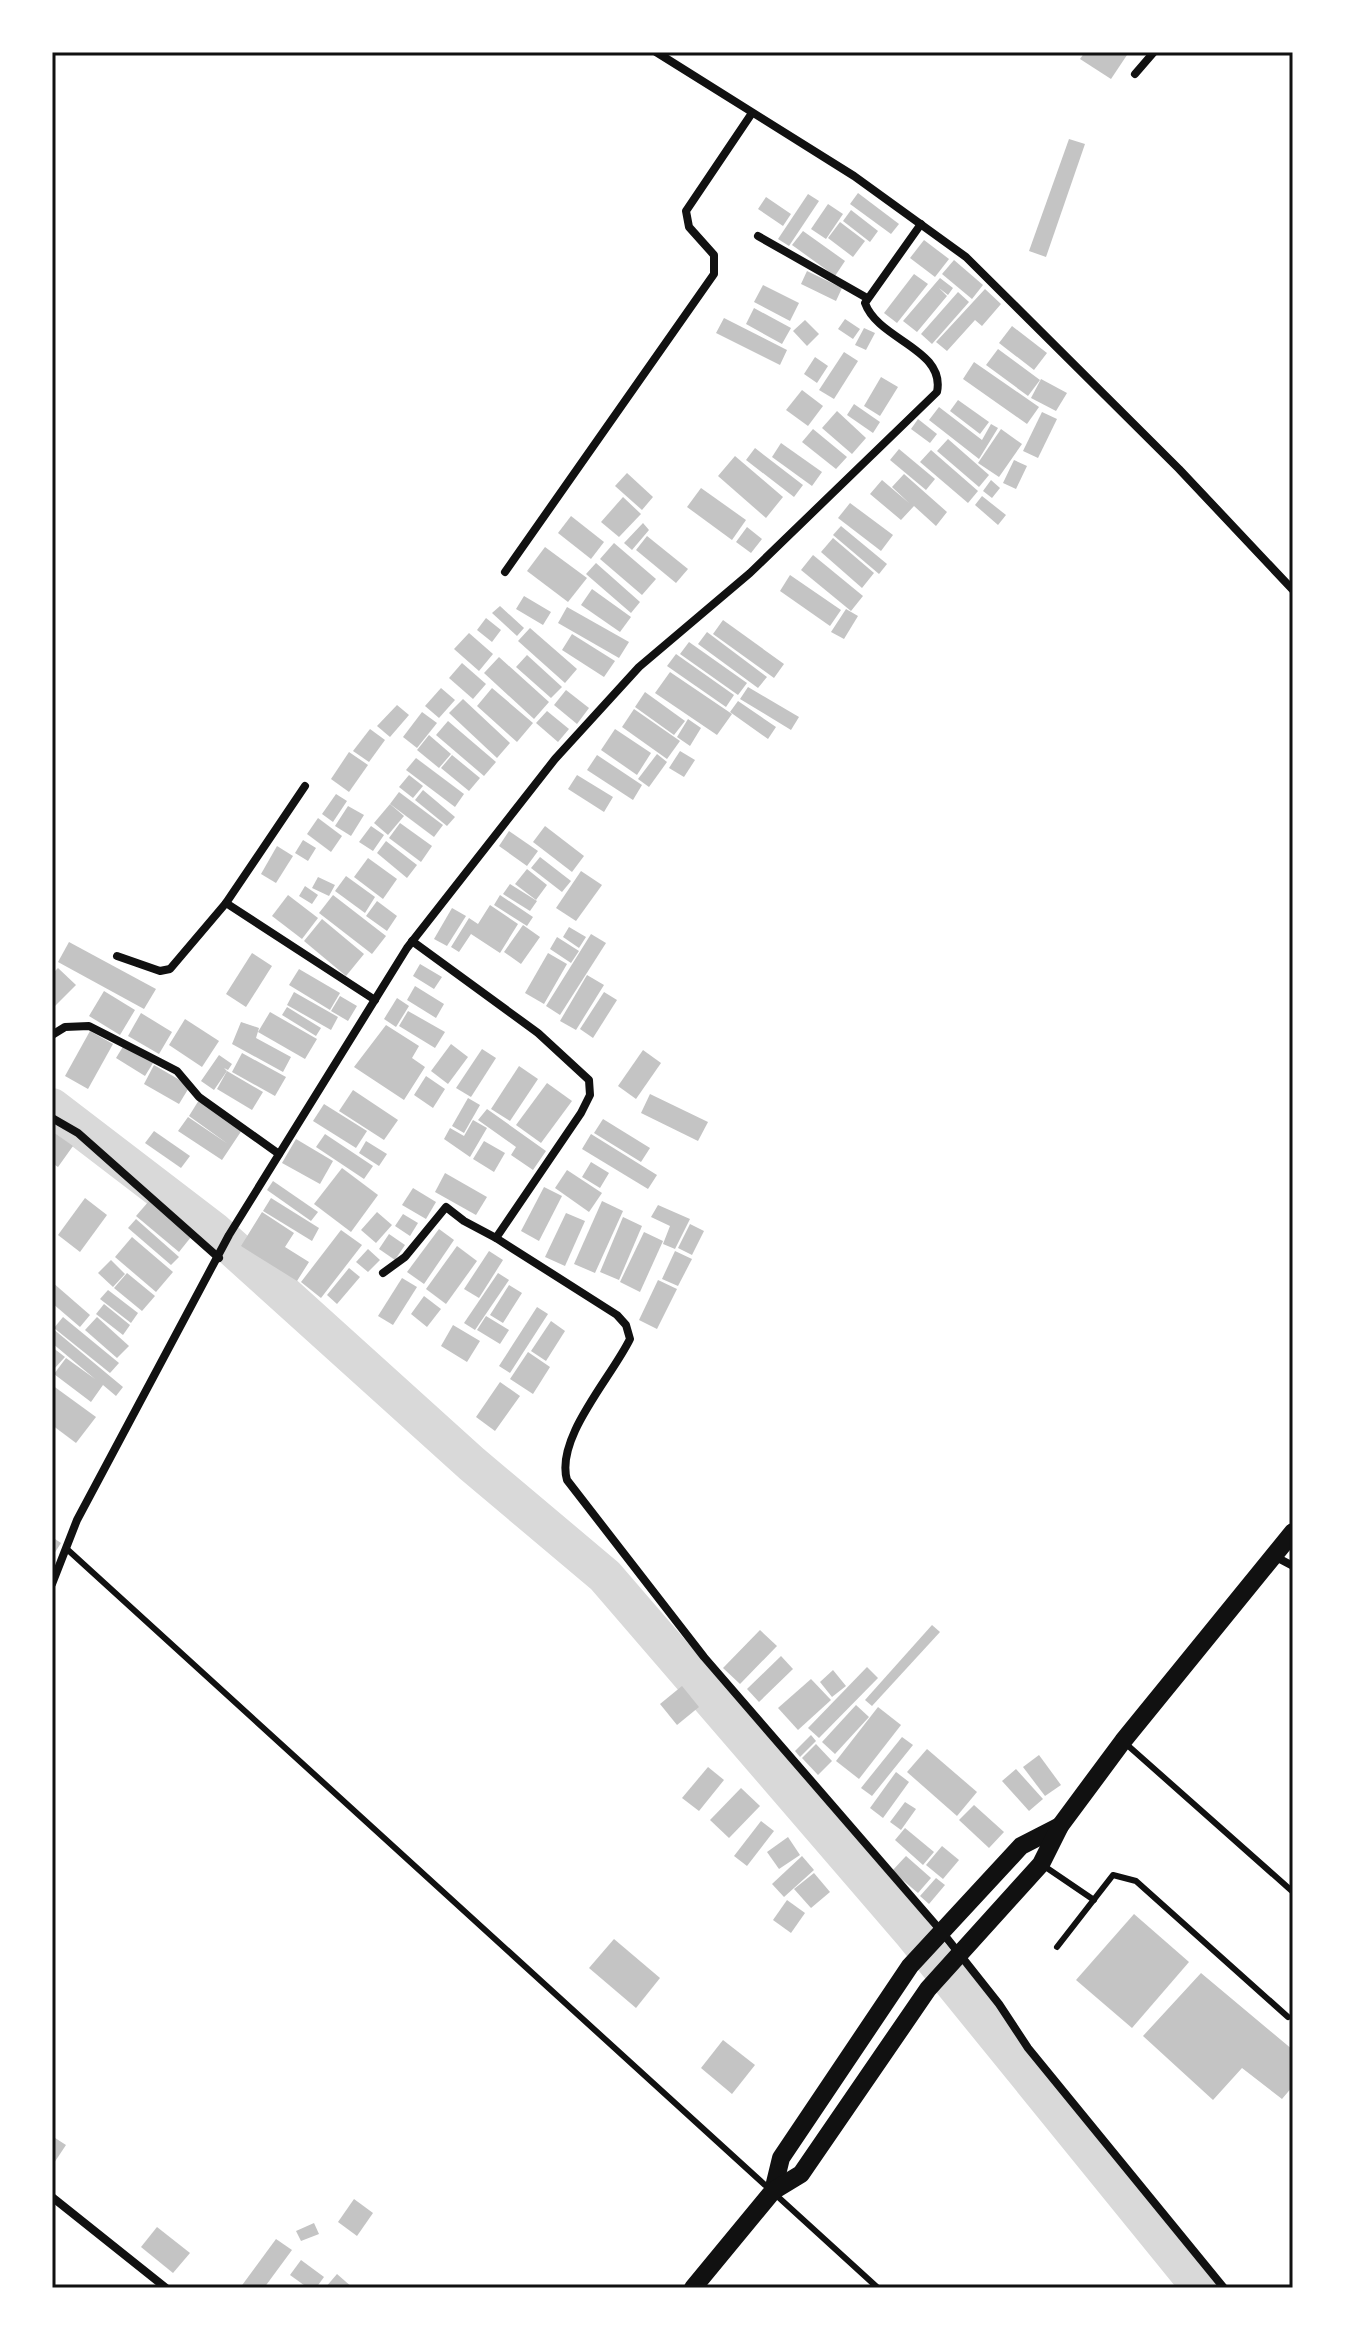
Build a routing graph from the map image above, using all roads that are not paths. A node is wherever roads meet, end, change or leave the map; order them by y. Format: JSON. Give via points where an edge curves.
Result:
{"nodes":[{"id":1,"x":656,"y":52,"type":"edge"},
{"id":2,"x":1154,"y":52,"type":"edge"},
{"id":3,"x":1135,"y":74,"type":"dead end"},
{"id":4,"x":752,"y":113,"type":"junction"},
{"id":5,"x":921,"y":224,"type":"junction"},
{"id":6,"x":758,"y":236,"type":"dead end"},
{"id":7,"x":867,"y":298,"type":"junction"},
{"id":8,"x":505,"y":572,"type":"dead end"},
{"id":9,"x":1293,"y":590,"type":"edge"},
{"id":10,"x":305,"y":786,"type":"dead end"},
{"id":11,"x":226,"y":903,"type":"junction"},
{"id":12,"x":412,"y":941,"type":"junction"},
{"id":13,"x":117,"y":956,"type":"dead end"},
{"id":14,"x":375,"y":1000,"type":"junction"},
{"id":15,"x":52,"y":1035,"type":"edge"},
{"id":16,"x":52,"y":1118,"type":"edge"},
{"id":17,"x":279,"y":1154,"type":"junction"},
{"id":18,"x":496,"y":1238,"type":"junction"},
{"id":19,"x":219,"y":1258,"type":"junction"},
{"id":20,"x":383,"y":1273,"type":"dead end"},
{"id":21,"x":1293,"y":1532,"type":"edge"},
{"id":22,"x":68,"y":1550,"type":"junction"},
{"id":23,"x":1274,"y":1556,"type":"junction"},
{"id":24,"x":1293,"y":1566,"type":"edge"},
{"id":25,"x":52,"y":1584,"type":"edge"},
{"id":26,"x":1123,"y":1741,"type":"junction"},
{"id":27,"x":1060,"y":1826,"type":"junction"},
{"id":28,"x":1041,"y":1864,"type":"junction"},
{"id":29,"x":1293,"y":1892,"type":"edge"},
{"id":30,"x":1094,"y":1900,"type":"junction"},
{"id":31,"x":936,"y":1938,"type":"junction"},
{"id":32,"x":1057,"y":1947,"type":"dead end"},
{"id":33,"x":955,"y":1960,"type":"junction"},
{"id":34,"x":1288,"y":2017,"type":"dead end"},
{"id":35,"x":773,"y":2191,"type":"junction"},
{"id":36,"x":52,"y":2197,"type":"edge"},
{"id":37,"x":166,"y":2288,"type":"edge"},
{"id":38,"x":693,"y":2288,"type":"edge"},
{"id":39,"x":878,"y":2288,"type":"edge"},
{"id":40,"x":1224,"y":2288,"type":"edge"}],
"edges":[{"from":1,"to":4,"type":"street"},
{"from":2,"to":3,"type":"street"},
{"from":4,"to":5,"type":"street"},
{"from":4,"to":8,"type":"street","via":[[686,211],[689,227],[714,255],[714,274]]},
{"from":5,"to":7,"type":"street"},
{"from":5,"to":9,"type":"street","via":[[978,268]]},
{"from":6,"to":7,"type":"street"},
{"from":7,"to":12,"type":"street","via":[[870,318],[934,365],[940,379],[937,392],[750,573],[639,667],[555,759]]},
{"from":10,"to":11,"type":"street"},
{"from":11,"to":13,"type":"street","via":[[170,969],[160,971]]},
{"from":11,"to":14,"type":"street"},
{"from":12,"to":14,"type":"street"},
{"from":12,"to":18,"type":"street","via":[[538,1033],[589,1080],[590,1095],[581,1113]]},
{"from":14,"to":17,"type":"street"},
{"from":15,"to":17,"type":"street","via":[[65,1027],[89,1026],[177,1071],[199,1097]]},
{"from":16,"to":19,"type":"street","via":[[78,1133]]},
{"from":17,"to":19,"type":"street"},
{"from":18,"to":20,"type":"street","via":[[446,1207],[405,1257]]},
{"from":18,"to":31,"type":"street","via":[[626,1325],[630,1339],[571,1437],[563,1465],[567,1480],[704,1657]]},
{"from":19,"to":22,"type":"street","via":[[77,1520]]},
{"from":21,"to":23,"type":"main road"},
{"from":22,"to":25,"type":"street"},
{"from":22,"to":35,"type":"lane"},
{"from":23,"to":24,"type":"street"},
{"from":23,"to":26,"type":"main road"},
{"from":26,"to":27,"type":"main road"},
{"from":26,"to":29,"type":"lane"},
{"from":27,"to":28,"type":"main road"},
{"from":27,"to":31,"type":"main road","via":[[1021,1846]]},
{"from":28,"to":30,"type":"lane"},
{"from":28,"to":33,"type":"main road"},
{"from":30,"to":32,"type":"lane"},
{"from":30,"to":34,"type":"lane","via":[[1113,1875],[1136,1881]]},
{"from":31,"to":33,"type":"street"},
{"from":31,"to":35,"type":"main road","via":[[910,1966],[781,2158]]},
{"from":33,"to":35,"type":"main road","via":[[928,1989],[801,2174]]},
{"from":33,"to":40,"type":"street","via":[[999,2004],[1028,2048]]},
{"from":35,"to":38,"type":"main road"},
{"from":35,"to":39,"type":"lane"},
{"from":36,"to":37,"type":"street"}]}
